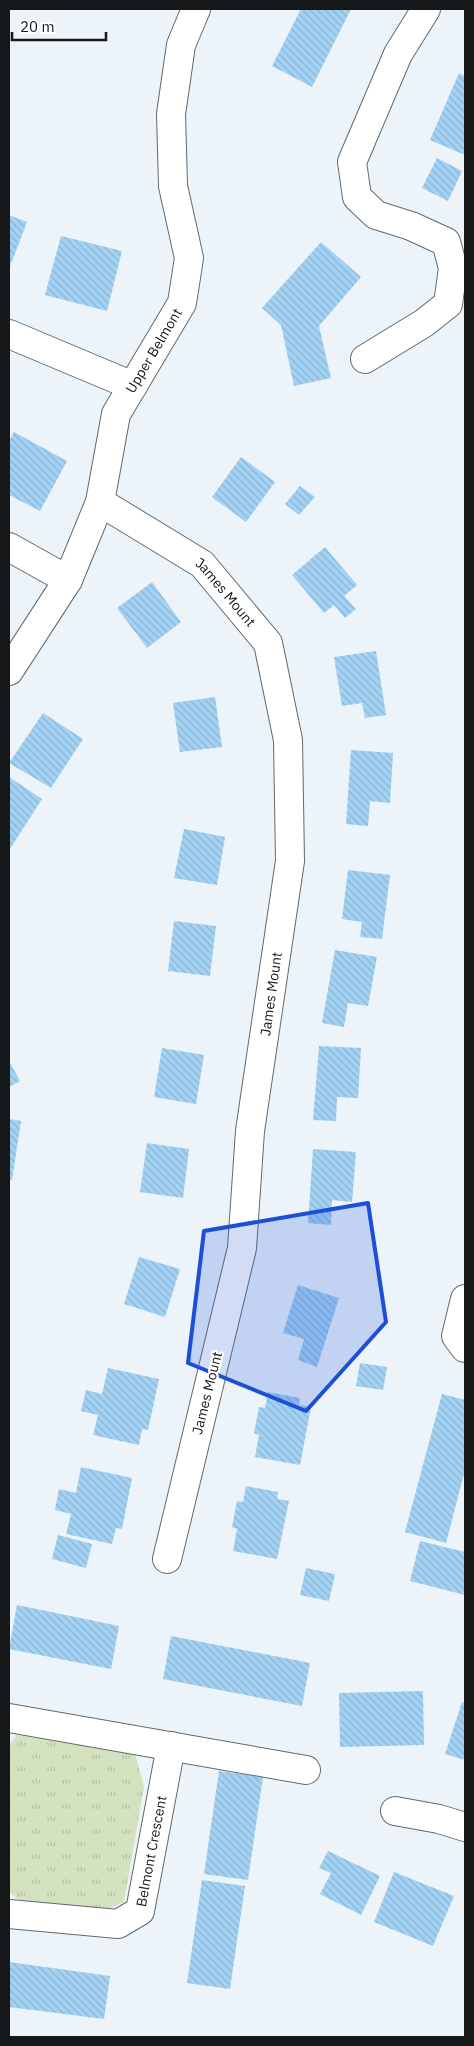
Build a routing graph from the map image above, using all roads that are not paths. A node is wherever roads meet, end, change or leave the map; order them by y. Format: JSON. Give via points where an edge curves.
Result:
{"nodes":[{"id":1,"x":196,"y":9,"type":"edge"},
{"id":2,"x":426,"y":9,"type":"edge"},
{"id":3,"x":9,"y":334,"type":"edge"},
{"id":4,"x":365,"y":359,"type":"dead end"},
{"id":5,"x":133,"y":386,"type":"junction"},
{"id":6,"x":100,"y":502,"type":"junction"},
{"id":7,"x":9,"y":547,"type":"edge"},
{"id":8,"x":68,"y":580,"type":"junction"},
{"id":9,"x":9,"y":671,"type":"edge"},
{"id":10,"x":465,"y":1299,"type":"edge"},
{"id":11,"x":465,"y":1348,"type":"edge"},
{"id":12,"x":167,"y":1559,"type":"dead end"},
{"id":13,"x":9,"y":1718,"type":"edge"},
{"id":14,"x":171,"y":1746,"type":"junction"},
{"id":15,"x":306,"y":1770,"type":"dead end"},
{"id":16,"x":395,"y":1811,"type":"dead end"},
{"id":17,"x":465,"y":1827,"type":"edge"},
{"id":18,"x":9,"y":1914,"type":"edge"}],
"edges":[{"from":1,"to":5,"type":"street","name":"Upper Belmont","via":[[181,45],[171,114],[173,186],[189,258],[182,303]]},
{"from":2,"to":4,"type":"street","via":[[398,54],[352,162],[357,197],[376,216],[411,226],[446,242],[453,268],[448,304],[424,323]]},
{"from":3,"to":5,"type":"street"},
{"from":5,"to":6,"type":"street","name":"Upper Belmont","via":[[116,414]]},
{"from":6,"to":8,"type":"street","name":"Upper Belmont"},
{"from":6,"to":12,"type":"street","name":"James Mount","via":[[202,564],[268,644],[288,740],[290,861],[250,1131],[242,1248]]},
{"from":7,"to":8,"type":"street"},
{"from":8,"to":9,"type":"street","name":"Upper Belmont"},
{"from":10,"to":11,"type":"street","via":[[456,1336]]},
{"from":13,"to":14,"type":"street"},
{"from":14,"to":15,"type":"street"},
{"from":14,"to":18,"type":"street","name":"Belmont Crescent","via":[[140,1911],[118,1924]]},
{"from":16,"to":17,"type":"street"}]}
